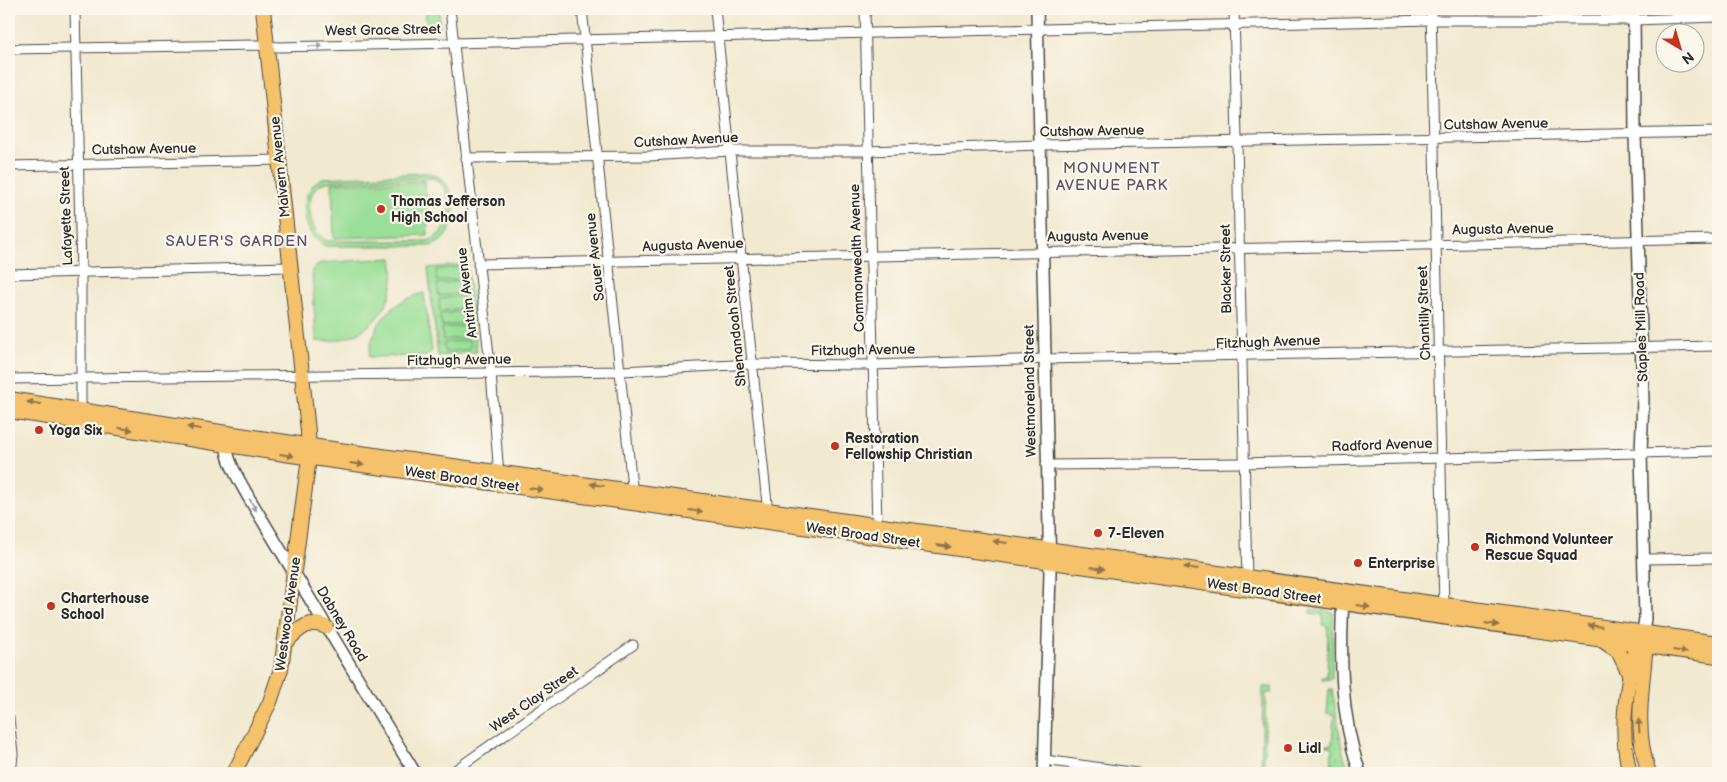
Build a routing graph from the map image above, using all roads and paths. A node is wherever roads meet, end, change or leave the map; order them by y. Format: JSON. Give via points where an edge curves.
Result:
{"nodes":[{"id":1,"x":75,"y":9,"type":"edge"},
{"id":2,"x":263,"y":9,"type":"edge"},
{"id":3,"x":450,"y":9,"type":"edge"},
{"id":4,"x":582,"y":9,"type":"edge"},
{"id":5,"x":715,"y":9,"type":"edge"},
{"id":6,"x":865,"y":9,"type":"edge"},
{"id":7,"x":1037,"y":9,"type":"edge"},
{"id":8,"x":1234,"y":9,"type":"edge"},
{"id":9,"x":1431,"y":9,"type":"edge"},
{"id":10,"x":1634,"y":14,"type":"edge"},
{"id":11,"x":1718,"y":17,"type":"edge"},
{"id":12,"x":1431,"y":20,"type":"junction"},
{"id":13,"x":1235,"y":24,"type":"junction"},
{"id":14,"x":1037,"y":29,"type":"junction"},
{"id":15,"x":865,"y":34,"type":"junction"},
{"id":16,"x":718,"y":35,"type":"junction"},
{"id":17,"x":585,"y":39,"type":"junction"},
{"id":18,"x":453,"y":42,"type":"junction"},
{"id":19,"x":267,"y":46,"type":"junction"},
{"id":20,"x":76,"y":47,"type":"junction"},
{"id":21,"x":9,"y":48,"type":"edge"},
{"id":22,"x":1718,"y":132,"type":"edge"},
{"id":23,"x":1635,"y":134,"type":"junction"},
{"id":24,"x":1434,"y":139,"type":"junction"},
{"id":25,"x":1236,"y":142,"type":"junction"},
{"id":26,"x":1040,"y":145,"type":"junction"},
{"id":27,"x":730,"y":151,"type":"junction"},
{"id":28,"x":868,"y":151,"type":"junction"},
{"id":29,"x":598,"y":157,"type":"junction"},
{"id":30,"x":466,"y":158,"type":"junction"},
{"id":31,"x":279,"y":160,"type":"junction"},
{"id":32,"x":78,"y":164,"type":"junction"},
{"id":33,"x":9,"y":166,"type":"edge"},
{"id":34,"x":1718,"y":239,"type":"edge"},
{"id":35,"x":1638,"y":240,"type":"junction"},
{"id":36,"x":1436,"y":244,"type":"junction"},
{"id":37,"x":1238,"y":248,"type":"junction"},
{"id":38,"x":1042,"y":251,"type":"junction"},
{"id":39,"x":870,"y":256,"type":"junction"},
{"id":40,"x":742,"y":257,"type":"junction"},
{"id":41,"x":610,"y":262,"type":"junction"},
{"id":42,"x":478,"y":264,"type":"junction"},
{"id":43,"x":291,"y":267,"type":"junction"},
{"id":44,"x":81,"y":273,"type":"junction"},
{"id":45,"x":9,"y":274,"type":"edge"},
{"id":46,"x":1641,"y":346,"type":"junction"},
{"id":47,"x":1718,"y":346,"type":"edge"},
{"id":48,"x":1439,"y":350,"type":"junction"},
{"id":49,"x":1241,"y":357,"type":"junction"},
{"id":50,"x":1044,"y":359,"type":"junction"},
{"id":51,"x":753,"y":364,"type":"junction"},
{"id":52,"x":873,"y":365,"type":"junction"},
{"id":53,"x":622,"y":371,"type":"junction"},
{"id":54,"x":491,"y":373,"type":"junction"},
{"id":55,"x":302,"y":374,"type":"junction"},
{"id":56,"x":82,"y":378,"type":"junction"},
{"id":57,"x":9,"y":379,"type":"edge"},
{"id":58,"x":9,"y":399,"type":"edge"},
{"id":59,"x":9,"y":411,"type":"edge"},
{"id":60,"x":81,"y":416,"type":"junction"},
{"id":61,"x":226,"y":439,"type":"junction"},
{"id":62,"x":1718,"y":451,"type":"edge"},
{"id":63,"x":309,"y":452,"type":"junction"},
{"id":64,"x":1641,"y":452,"type":"junction"},
{"id":65,"x":1441,"y":457,"type":"junction"},
{"id":66,"x":1243,"y":463,"type":"junction"},
{"id":67,"x":1046,"y":465,"type":"junction"},
{"id":68,"x":500,"y":478,"type":"junction"},
{"id":69,"x":633,"y":497,"type":"junction"},
{"id":70,"x":769,"y":515,"type":"junction"},
{"id":71,"x":877,"y":530,"type":"junction"},
{"id":72,"x":1049,"y":555,"type":"junction"},
{"id":73,"x":1718,"y":558,"type":"edge"},
{"id":74,"x":1643,"y":559,"type":"junction"},
{"id":75,"x":295,"y":573,"type":"junction"},
{"id":76,"x":1247,"y":582,"type":"junction"},
{"id":77,"x":1343,"y":596,"type":"junction"},
{"id":78,"x":1444,"y":611,"type":"junction"},
{"id":79,"x":326,"y":627,"type":"junction"},
{"id":80,"x":1600,"y":639,"type":"junction"},
{"id":81,"x":1643,"y":639,"type":"junction"},
{"id":82,"x":286,"y":642,"type":"junction"},
{"id":83,"x":1718,"y":643,"type":"edge"},
{"id":84,"x":632,"y":645,"type":"dead end"},
{"id":85,"x":1718,"y":656,"type":"edge"},
{"id":86,"x":1629,"y":674,"type":"junction"},
{"id":87,"x":9,"y":718,"type":"edge"},
{"id":88,"x":1045,"y":760,"type":"junction"},
{"id":89,"x":11,"y":773,"type":"edge"},
{"id":90,"x":234,"y":773,"type":"edge"},
{"id":91,"x":415,"y":773,"type":"edge"},
{"id":92,"x":451,"y":773,"type":"edge"},
{"id":93,"x":1044,"y":773,"type":"edge"},
{"id":94,"x":1136,"y":773,"type":"edge"},
{"id":95,"x":1360,"y":773,"type":"edge"},
{"id":96,"x":1630,"y":773,"type":"edge"},
{"id":97,"x":1649,"y":773,"type":"edge"}],
"edges":[{"from":1,"to":20,"type":"street","name":"Lafayette Street"},
{"from":2,"to":19,"type":"main road","name":"Malvern Avenue"},
{"from":3,"to":18,"type":"street","name":"Antrim Avenue"},
{"from":4,"to":17,"type":"street","name":"Sauer Avenue"},
{"from":5,"to":16,"type":"street","name":"Shenandoah Street"},
{"from":6,"to":15,"type":"street","name":"Commonwealth Avenue"},
{"from":7,"to":14,"type":"street","name":"Westmoreland Street"},
{"from":8,"to":13,"type":"street","name":"Blacker Street"},
{"from":9,"to":12,"type":"street","name":"Chantilly Street"},
{"from":10,"to":11,"type":"street","name":"West Grace Street"},
{"from":10,"to":12,"type":"street","name":"West Grace Street"},
{"from":10,"to":23,"type":"street","name":"Staples Mill Road"},
{"from":12,"to":13,"type":"street","name":"West Grace Street"},
{"from":12,"to":24,"type":"street","name":"Chantilly Street"},
{"from":13,"to":14,"type":"street","name":"West Grace Street"},
{"from":13,"to":25,"type":"street","name":"Blacker Street"},
{"from":14,"to":15,"type":"street","name":"West Grace Street"},
{"from":14,"to":26,"type":"street","name":"Westmoreland Street"},
{"from":15,"to":16,"type":"street","name":"West Grace Street"},
{"from":15,"to":28,"type":"street","name":"Commonwealth Avenue"},
{"from":16,"to":17,"type":"street","name":"West Grace Street"},
{"from":16,"to":27,"type":"street","name":"Shenandoah Street"},
{"from":17,"to":18,"type":"street","name":"West Grace Street"},
{"from":17,"to":29,"type":"street","name":"Sauer Avenue"},
{"from":19,"to":18,"type":"street","name":"West Grace Street","one_way":true},
{"from":18,"to":30,"type":"street","name":"Antrim Avenue"},
{"from":19,"to":20,"type":"street","name":"West Grace Street"},
{"from":19,"to":31,"type":"main road","name":"Malvern Avenue"},
{"from":20,"to":21,"type":"street","name":"West Grace Street"},
{"from":20,"to":32,"type":"street","name":"Lafayette Street"},
{"from":22,"to":23,"type":"street","name":"Cutshaw Avenue"},
{"from":23,"to":24,"type":"street","name":"Cutshaw Avenue"},
{"from":23,"to":35,"type":"street","name":"Staples Mill Road"},
{"from":24,"to":25,"type":"street","name":"Cutshaw Avenue"},
{"from":24,"to":36,"type":"street","name":"Chantilly Street"},
{"from":25,"to":26,"type":"street","name":"Cutshaw Avenue"},
{"from":25,"to":37,"type":"street","name":"Blacker Street"},
{"from":26,"to":28,"type":"street","name":"Cutshaw Avenue"},
{"from":26,"to":38,"type":"street","name":"Westmoreland Street"},
{"from":27,"to":28,"type":"street","name":"Cutshaw Avenue"},
{"from":27,"to":29,"type":"street","name":"Cutshaw Avenue"},
{"from":27,"to":40,"type":"street","name":"Shenandoah Street"},
{"from":28,"to":39,"type":"street","name":"Commonwealth Avenue"},
{"from":29,"to":30,"type":"street","name":"Cutshaw Avenue"},
{"from":29,"to":41,"type":"street","name":"Sauer Avenue"},
{"from":30,"to":42,"type":"street","name":"Antrim Avenue"},
{"from":31,"to":32,"type":"street","name":"Cutshaw Avenue"},
{"from":31,"to":43,"type":"main road","name":"Malvern Avenue"},
{"from":32,"to":33,"type":"street","name":"Cutshaw Avenue"},
{"from":32,"to":44,"type":"street","name":"Lafayette Street"},
{"from":34,"to":35,"type":"street","name":"Augusta Avenue"},
{"from":35,"to":36,"type":"street","name":"Augusta Avenue"},
{"from":35,"to":46,"type":"street","name":"Staples Mill Road"},
{"from":36,"to":37,"type":"street","name":"Augusta Avenue"},
{"from":36,"to":48,"type":"street","name":"Chantilly Street"},
{"from":37,"to":38,"type":"street","name":"Augusta Avenue"},
{"from":37,"to":49,"type":"street","name":"Blacker Street"},
{"from":38,"to":39,"type":"street","name":"Augusta Avenue"},
{"from":38,"to":50,"type":"street","name":"Westmoreland Street"},
{"from":39,"to":40,"type":"street","name":"Augusta Avenue"},
{"from":39,"to":52,"type":"street","name":"Commonwealth Avenue"},
{"from":40,"to":41,"type":"street","name":"Augusta Avenue"},
{"from":40,"to":51,"type":"street","name":"Shenandoah Street"},
{"from":41,"to":42,"type":"street","name":"Augusta Avenue"},
{"from":41,"to":53,"type":"street","name":"Sauer Avenue"},
{"from":42,"to":54,"type":"street","name":"Antrim Avenue"},
{"from":43,"to":44,"type":"street"},
{"from":43,"to":55,"type":"main road","name":"Malvern Avenue"},
{"from":44,"to":45,"type":"street"},
{"from":44,"to":56,"type":"street","name":"Lafayette Street"},
{"from":46,"to":47,"type":"street","name":"Fitzhugh Avenue"},
{"from":46,"to":48,"type":"street","name":"Fitzhugh Avenue"},
{"from":46,"to":64,"type":"street","name":"Staples Mill Road"},
{"from":48,"to":49,"type":"street","name":"Fitzhugh Avenue"},
{"from":48,"to":65,"type":"street","name":"Chantilly Street"},
{"from":49,"to":50,"type":"street","name":"Fitzhugh Avenue"},
{"from":49,"to":66,"type":"street","name":"Blacker Street"},
{"from":50,"to":52,"type":"street","name":"Fitzhugh Avenue"},
{"from":50,"to":67,"type":"street","name":"Westmoreland Street"},
{"from":51,"to":52,"type":"street","name":"Fitzhugh Avenue"},
{"from":51,"to":53,"type":"street","name":"Fitzhugh Avenue"},
{"from":51,"to":70,"type":"street","name":"Shenandoah Street"},
{"from":52,"to":71,"type":"street","name":"Commonwealth Avenue"},
{"from":53,"to":54,"type":"street","name":"Fitzhugh Avenue"},
{"from":53,"to":69,"type":"street","name":"Sauer Avenue"},
{"from":54,"to":55,"type":"street","name":"Fitzhugh Avenue"},
{"from":54,"to":68,"type":"street","name":"Antrim Avenue"},
{"from":55,"to":56,"type":"street","name":"Fitzhugh Avenue"},
{"from":55,"to":63,"type":"main road","name":"Malvern Avenue"},
{"from":56,"to":57,"type":"street","name":"Fitzhugh Avenue"},
{"from":56,"to":60,"type":"street","name":"Lafayette Street"},
{"from":60,"to":58,"type":"main road","name":"West Broad Street","one_way":true},
{"from":59,"to":60,"type":"main road","name":"West Broad Street"},
{"from":60,"to":61,"type":"main road","name":"West Broad Street"},
{"from":61,"to":63,"type":"main road","name":"West Broad Street"},
{"from":61,"to":75,"type":"street","name":"Dabney Road","one_way":true,"via":[[249,498]]},
{"from":62,"to":64,"type":"street","name":"Radford Avenue"},
{"from":63,"to":68,"type":"main road","name":"West Broad Street"},
{"from":63,"to":75,"type":"main road","name":"Westwood Avenue"},
{"from":64,"to":65,"type":"street","name":"Radford Avenue"},
{"from":64,"to":74,"type":"street","name":"Staples Mill Road"},
{"from":65,"to":66,"type":"street","name":"Radford Avenue"},
{"from":65,"to":78,"type":"street","name":"Chantilly Street"},
{"from":66,"to":67,"type":"street","name":"Radford Avenue"},
{"from":66,"to":76,"type":"street","name":"Blacker Street"},
{"from":67,"to":72,"type":"street","name":"Westmoreland Street"},
{"from":68,"to":69,"type":"main road","name":"West Broad Street"},
{"from":69,"to":70,"type":"main road","name":"West Broad Street"},
{"from":70,"to":71,"type":"main road","name":"West Broad Street"},
{"from":71,"to":72,"type":"main road","name":"West Broad Street"},
{"from":72,"to":76,"type":"main road","name":"West Broad Street"},
{"from":72,"to":88,"type":"street","name":"Westmoreland Street"},
{"from":73,"to":74,"type":"street"},
{"from":74,"to":81,"type":"street","name":"Staples Mill Road"},
{"from":75,"to":79,"type":"street","name":"Dabney Road"},
{"from":75,"to":82,"type":"main road","name":"Westwood Avenue"},
{"from":76,"to":77,"type":"main road","name":"West Broad Street"},
{"from":77,"to":78,"type":"main road","name":"West Broad Street"},
{"from":77,"to":95,"type":"street","via":[[1341,662],[1344,704]]},
{"from":78,"to":80,"type":"main road","name":"West Broad Street","one_way":true},
{"from":81,"to":78,"type":"main road","name":"West Broad Street","one_way":true},
{"from":79,"to":82,"type":"main road","via":[[319,623],[306,625]]},
{"from":79,"to":91,"type":"street","name":"Dabney Road"},
{"from":80,"to":81,"type":"main road","name":"West Broad Street"},
{"from":80,"to":86,"type":"main road","via":[[1618,651]]},
{"from":81,"to":83,"type":"main road","name":"West Broad Street"},
{"from":81,"to":85,"type":"main road","name":"West Broad Street","one_way":true},
{"from":81,"to":86,"type":"main road","name":"Staples Mill Road","via":[[1634,652]]},
{"from":97,"to":81,"type":"main road","name":"Staples Mill Road","one_way":true,"via":[[1639,723],[1645,655]]},
{"from":82,"to":90,"type":"main road","name":"Westwood Avenue","via":[[276,687]]},
{"from":84,"to":92,"type":"street","name":"West Clay Street"},
{"from":86,"to":96,"type":"main road","name":"Staples Mill Road","via":[[1623,722]]},
{"from":87,"to":89,"type":"street","via":[[13,754]]},
{"from":88,"to":93,"type":"street","name":"Westmoreland Street"},
{"from":88,"to":94,"type":"street"}]}
